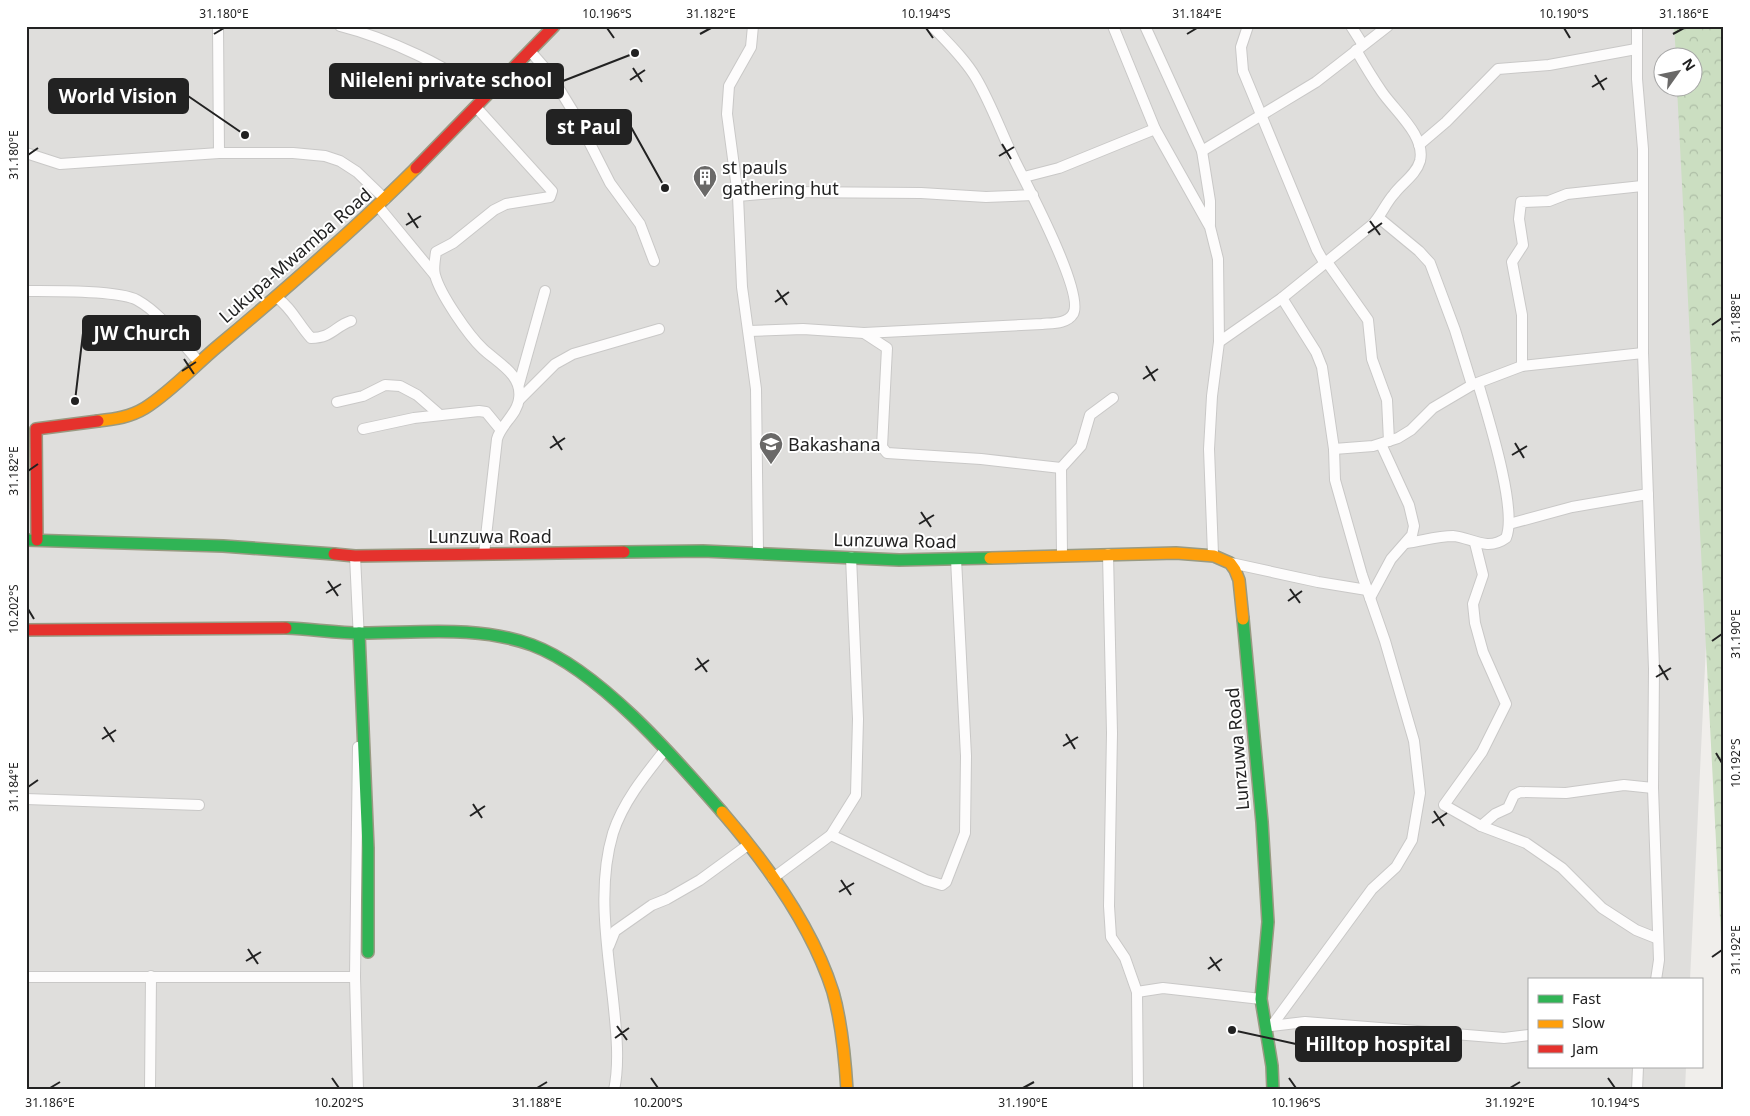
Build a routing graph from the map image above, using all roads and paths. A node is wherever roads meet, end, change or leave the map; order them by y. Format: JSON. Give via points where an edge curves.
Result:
{"nodes":[{"id":1,"x":218,"y":26,"type":"edge"},
{"id":2,"x":340,"y":26,"type":"edge"},
{"id":3,"x":753,"y":26,"type":"edge"},
{"id":4,"x":932,"y":26,"type":"edge"},
{"id":5,"x":1113,"y":26,"type":"edge"},
{"id":6,"x":1144,"y":26,"type":"edge"},
{"id":7,"x":1248,"y":26,"type":"edge"},
{"id":8,"x":1351,"y":26,"type":"edge"},
{"id":9,"x":1388,"y":26,"type":"edge"},
{"id":10,"x":1637,"y":26,"type":"edge"},
{"id":11,"x":548,"y":28,"type":"edge"},
{"id":12,"x":1359,"y":47,"type":"junction"},
{"id":13,"x":1636,"y":49,"type":"junction"},
{"id":14,"x":530,"y":51,"type":"junction"},
{"id":15,"x":479,"y":103,"type":"junction"},
{"id":16,"x":1260,"y":116,"type":"junction"},
{"id":17,"x":1155,"y":129,"type":"junction"},
{"id":18,"x":1419,"y":144,"type":"junction"},
{"id":19,"x":1202,"y":151,"type":"junction"},
{"id":20,"x":26,"y":153,"type":"edge"},
{"id":21,"x":219,"y":153,"type":"junction"},
{"id":22,"x":1024,"y":177,"type":"junction"},
{"id":23,"x":1642,"y":186,"type":"junction"},
{"id":24,"x":1033,"y":195,"type":"junction"},
{"id":25,"x":738,"y":196,"type":"junction"},
{"id":26,"x":382,"y":202,"type":"junction"},
{"id":27,"x":1379,"y":218,"type":"junction"},
{"id":28,"x":1210,"y":227,"type":"junction"},
{"id":29,"x":654,"y":261,"type":"dead end"},
{"id":30,"x":1326,"y":263,"type":"junction"},
{"id":31,"x":434,"y":274,"type":"junction"},
{"id":32,"x":26,"y":291,"type":"edge"},
{"id":33,"x":545,"y":291,"type":"dead end"},
{"id":34,"x":276,"y":296,"type":"junction"},
{"id":35,"x":1282,"y":298,"type":"junction"},
{"id":36,"x":351,"y":321,"type":"dead end"},
{"id":37,"x":659,"y":329,"type":"dead end"},
{"id":38,"x":749,"y":331,"type":"junction"},
{"id":39,"x":864,"y":333,"type":"junction"},
{"id":40,"x":1219,"y":342,"type":"junction"},
{"id":41,"x":1643,"y":353,"type":"junction"},
{"id":42,"x":199,"y":362,"type":"junction"},
{"id":43,"x":1522,"y":366,"type":"junction"},
{"id":44,"x":519,"y":384,"type":"junction"},
{"id":45,"x":1475,"y":384,"type":"junction"},
{"id":46,"x":1113,"y":398,"type":"dead end"},
{"id":47,"x":519,"y":400,"type":"junction"},
{"id":48,"x":337,"y":402,"type":"dead end"},
{"id":49,"x":440,"y":414,"type":"junction"},
{"id":50,"x":31,"y":429,"type":"edge"},
{"id":51,"x":363,"y":429,"type":"dead end"},
{"id":52,"x":500,"y":429,"type":"junction"},
{"id":53,"x":1385,"y":442,"type":"junction"},
{"id":54,"x":1334,"y":449,"type":"junction"},
{"id":55,"x":1062,"y":468,"type":"junction"},
{"id":56,"x":1648,"y":494,"type":"junction"},
{"id":57,"x":1509,"y":524,"type":"junction"},
{"id":58,"x":32,"y":540,"type":"edge"},
{"id":59,"x":1406,"y":543,"type":"junction"},
{"id":60,"x":1475,"y":543,"type":"junction"},
{"id":61,"x":758,"y":552,"type":"junction"},
{"id":62,"x":484,"y":554,"type":"junction"},
{"id":63,"x":1062,"y":554,"type":"junction"},
{"id":64,"x":1108,"y":554,"type":"junction"},
{"id":65,"x":1213,"y":554,"type":"junction"},
{"id":66,"x":355,"y":556,"type":"junction"},
{"id":67,"x":851,"y":557,"type":"junction"},
{"id":68,"x":956,"y":559,"type":"junction"},
{"id":69,"x":1231,"y":563,"type":"junction"},
{"id":70,"x":1369,"y":594,"type":"junction"},
{"id":71,"x":26,"y":630,"type":"edge"},
{"id":72,"x":359,"y":633,"type":"junction"},
{"id":73,"x":665,"y":750,"type":"junction"},
{"id":74,"x":1653,"y":788,"type":"junction"},
{"id":75,"x":26,"y":799,"type":"edge"},
{"id":76,"x":198,"y":805,"type":"dead end"},
{"id":77,"x":1481,"y":826,"type":"junction"},
{"id":78,"x":831,"y":836,"type":"junction"},
{"id":79,"x":748,"y":845,"type":"junction"},
{"id":80,"x":773,"y":878,"type":"junction"},
{"id":81,"x":1656,"y":938,"type":"junction"},
{"id":82,"x":607,"y":949,"type":"junction"},
{"id":83,"x":368,"y":952,"type":"dead end"},
{"id":84,"x":26,"y":976,"type":"edge"},
{"id":85,"x":151,"y":976,"type":"junction"},
{"id":86,"x":355,"y":977,"type":"junction"},
{"id":87,"x":1656,"y":978,"type":"edge"},
{"id":88,"x":1137,"y":992,"type":"junction"},
{"id":89,"x":1261,"y":999,"type":"junction"},
{"id":90,"x":1270,"y":1027,"type":"junction"},
{"id":91,"x":1528,"y":1036,"type":"edge"},
{"id":92,"x":1638,"y":1068,"type":"edge"},
{"id":93,"x":150,"y":1090,"type":"edge"},
{"id":94,"x":358,"y":1090,"type":"edge"},
{"id":95,"x":614,"y":1090,"type":"edge"},
{"id":96,"x":847,"y":1090,"type":"edge"},
{"id":97,"x":1138,"y":1090,"type":"edge"},
{"id":98,"x":1273,"y":1090,"type":"edge"},
{"id":99,"x":1637,"y":1090,"type":"edge"}],
"edges":[{"from":1,"to":21,"type":"street"},
{"from":2,"to":15,"type":"street","via":[[401,48],[441,68],[476,90]]},
{"from":3,"to":25,"type":"street","via":[[752,47],[729,86],[727,98]]},
{"from":4,"to":22,"type":"street","via":[[975,76]]},
{"from":5,"to":17,"type":"street"},
{"from":6,"to":19,"type":"street"},
{"from":7,"to":16,"type":"street","via":[[1240,57]]},
{"from":8,"to":12,"type":"street"},
{"from":9,"to":12,"type":"street"},
{"from":10,"to":13,"type":"street"},
{"from":11,"to":14,"type":"street","name":"Lukupa-Mwamba Road"},
{"from":12,"to":16,"type":"street","via":[[1316,82]]},
{"from":12,"to":18,"type":"street","via":[[1389,102]]},
{"from":13,"to":18,"type":"street","via":[[1589,60],[1502,67]]},
{"from":13,"to":23,"type":"street","via":[[1643,149]]},
{"from":14,"to":15,"type":"street","name":"Lukupa-Mwamba Road"},
{"from":14,"to":29,"type":"street","via":[[550,74],[610,183],[640,224]]},
{"from":15,"to":26,"type":"street","name":"Lukupa-Mwamba Road"},
{"from":15,"to":31,"type":"street","via":[[552,193],[494,210],[453,243],[438,250]]},
{"from":16,"to":19,"type":"street"},
{"from":16,"to":30,"type":"street"},
{"from":17,"to":22,"type":"street","via":[[1059,168]]},
{"from":17,"to":28,"type":"street"},
{"from":18,"to":27,"type":"street","via":[[1421,155],[1417,169],[1394,194]]},
{"from":19,"to":28,"type":"street","via":[[1210,200]]},
{"from":20,"to":21,"type":"street","via":[[60,164]]},
{"from":21,"to":26,"type":"street","via":[[324,156],[357,172]]},
{"from":22,"to":24,"type":"street"},
{"from":23,"to":41,"type":"street"},
{"from":23,"to":43,"type":"street","via":[[1567,194],[1549,201],[1521,202],[1522,245],[1512,262],[1522,315]]},
{"from":24,"to":25,"type":"street","via":[[986,197],[786,192]]},
{"from":24,"to":39,"type":"street","via":[[1074,294],[1073,314],[1066,320]]},
{"from":25,"to":38,"type":"street","via":[[742,287]]},
{"from":26,"to":31,"type":"street"},
{"from":26,"to":34,"type":"street","name":"Lukupa-Mwamba Road"},
{"from":27,"to":30,"type":"street"},
{"from":27,"to":45,"type":"street","via":[[1430,263]]},
{"from":28,"to":40,"type":"street","via":[[1218,259]]},
{"from":30,"to":35,"type":"street"},
{"from":30,"to":53,"type":"street","via":[[1368,320],[1372,358],[1387,400]]},
{"from":31,"to":44,"type":"street","via":[[465,329],[513,374]]},
{"from":32,"to":42,"type":"street","via":[[74,292],[135,299],[160,317]]},
{"from":33,"to":44,"type":"street"},
{"from":34,"to":36,"type":"street","via":[[290,307],[299,325],[311,338],[332,334]]},
{"from":34,"to":42,"type":"street","name":"Lukupa-Mwamba Road"},
{"from":35,"to":40,"type":"street"},
{"from":35,"to":54,"type":"street","via":[[1322,367]]},
{"from":37,"to":47,"type":"street","via":[[573,354],[555,364]]},
{"from":38,"to":39,"type":"street","via":[[803,329]]},
{"from":38,"to":61,"type":"street","via":[[756,389]]},
{"from":39,"to":55,"type":"street","via":[[886,348],[882,448],[887,453]]},
{"from":40,"to":65,"type":"street","via":[[1209,449]]},
{"from":41,"to":43,"type":"street"},
{"from":41,"to":56,"type":"street"},
{"from":42,"to":50,"type":"street","name":"Lukupa-Mwamba Road","via":[[166,393],[124,418]]},
{"from":43,"to":45,"type":"street"},
{"from":44,"to":47,"type":"street"},
{"from":45,"to":53,"type":"street","via":[[1433,408],[1410,430]]},
{"from":45,"to":57,"type":"street","via":[[1499,460]]},
{"from":46,"to":55,"type":"street","via":[[1090,415],[1081,446]]},
{"from":47,"to":52,"type":"street","via":[[514,413]]},
{"from":48,"to":49,"type":"street","via":[[363,396],[385,385],[400,386]]},
{"from":49,"to":51,"type":"street"},
{"from":49,"to":52,"type":"street","via":[[486,412]]},
{"from":50,"to":58,"type":"street","name":"Lukupa-Mwamba Road"},
{"from":52,"to":62,"type":"street"},
{"from":53,"to":54,"type":"street"},
{"from":53,"to":59,"type":"street","via":[[1413,518],[1412,535]]},
{"from":54,"to":70,"type":"street","via":[[1335,480]]},
{"from":55,"to":63,"type":"street"},
{"from":56,"to":57,"type":"street","via":[[1572,506]]},
{"from":56,"to":74,"type":"street","via":[[1654,669]]},
{"from":57,"to":60,"type":"street","via":[[1502,540]]},
{"from":58,"to":66,"type":"street","name":"Lunzuwa Road","via":[[223,546]]},
{"from":59,"to":60,"type":"street","via":[[1456,536]]},
{"from":59,"to":70,"type":"street","via":[[1391,559]]},
{"from":60,"to":77,"type":"street","via":[[1483,575],[1473,604],[1475,623],[1483,652],[1506,704],[1482,752],[1444,805]]},
{"from":61,"to":62,"type":"street","name":"Lunzuwa Road"},
{"from":61,"to":67,"type":"street","name":"Lunzuwa Road"},
{"from":62,"to":66,"type":"street","name":"Lunzuwa Road"},
{"from":63,"to":64,"type":"street","name":"Lunzuwa Road"},
{"from":63,"to":68,"type":"street","name":"Lunzuwa Road"},
{"from":64,"to":65,"type":"street","name":"Lunzuwa Road"},
{"from":64,"to":88,"type":"street","via":[[1112,733],[1111,937],[1125,958]]},
{"from":65,"to":69,"type":"street","name":"Lunzuwa Road"},
{"from":66,"to":72,"type":"street"},
{"from":67,"to":68,"type":"street","name":"Lunzuwa Road"},
{"from":67,"to":78,"type":"street","via":[[858,719],[857,780],[853,801]]},
{"from":68,"to":78,"type":"street","via":[[966,756],[965,833],[946,882],[938,884],[926,880]]},
{"from":69,"to":70,"type":"street"},
{"from":69,"to":89,"type":"street","name":"Lunzuwa Road","via":[[1239,580],[1262,822],[1268,922]]},
{"from":70,"to":90,"type":"street","via":[[1414,741],[1420,780],[1412,840],[1396,867],[1372,889]]},
{"from":71,"to":72,"type":"street","via":[[306,629]]},
{"from":72,"to":73,"type":"street","via":[[456,632],[488,635],[530,645],[568,662],[588,677]]},
{"from":72,"to":83,"type":"street","via":[[368,838]]},
{"from":72,"to":86,"type":"street"},
{"from":73,"to":79,"type":"street"},
{"from":73,"to":82,"type":"street","via":[[640,782],[613,834],[605,876]]},
{"from":74,"to":77,"type":"street","via":[[1624,785],[1566,793],[1520,792],[1514,795],[1508,808]]},
{"from":74,"to":81,"type":"street"},
{"from":75,"to":76,"type":"street"},
{"from":77,"to":81,"type":"street","via":[[1526,843],[1562,868],[1602,908],[1636,930]]},
{"from":78,"to":80,"type":"street"},
{"from":79,"to":80,"type":"street"},
{"from":79,"to":82,"type":"street","via":[[700,880],[652,905],[615,930]]},
{"from":80,"to":96,"type":"street","via":[[816,951],[829,981],[840,1023]]},
{"from":81,"to":87,"type":"street","via":[[1659,960]]},
{"from":82,"to":95,"type":"street","via":[[614,1014]]},
{"from":84,"to":85,"type":"street"},
{"from":85,"to":86,"type":"street"},
{"from":85,"to":93,"type":"street"},
{"from":86,"to":94,"type":"street"},
{"from":88,"to":89,"type":"street","via":[[1163,988]]},
{"from":88,"to":97,"type":"street"},
{"from":89,"to":90,"type":"street","name":"Lunzuwa Road"},
{"from":90,"to":91,"type":"street","via":[[1305,1022],[1504,1038]]},
{"from":90,"to":98,"type":"street","name":"Lunzuwa Road"},
{"from":92,"to":99,"type":"street"}]}
